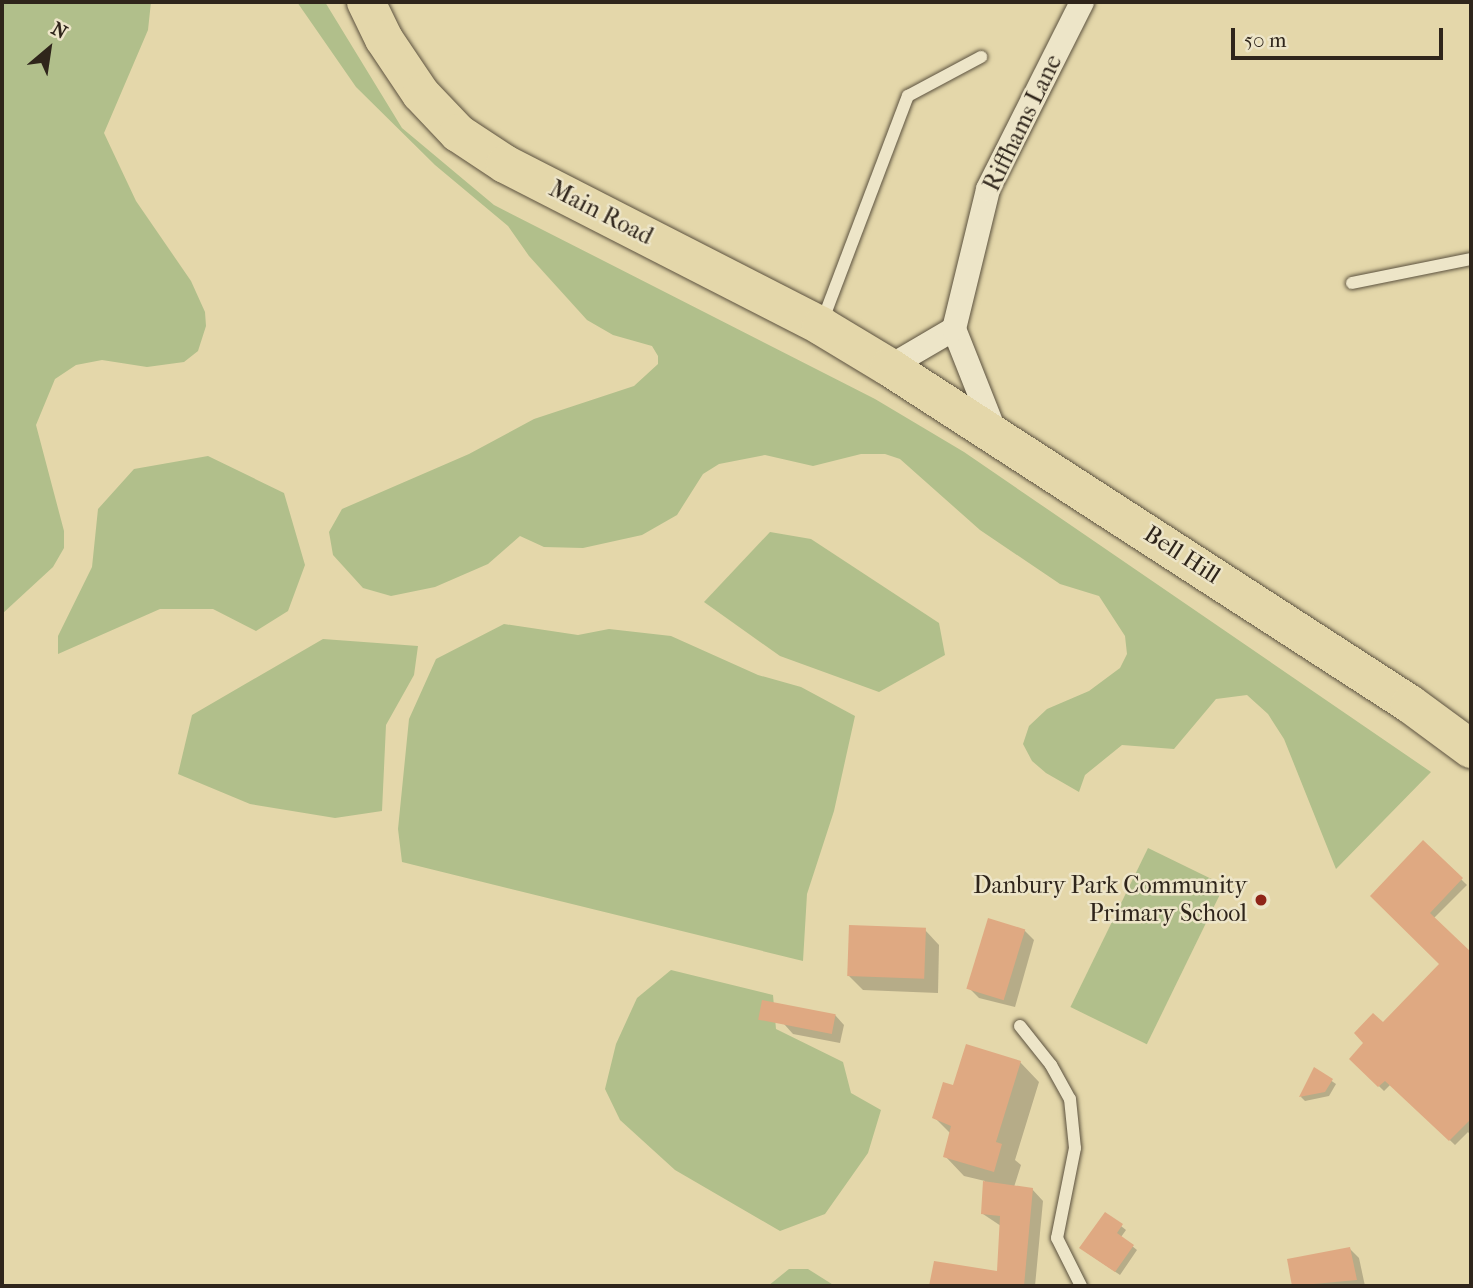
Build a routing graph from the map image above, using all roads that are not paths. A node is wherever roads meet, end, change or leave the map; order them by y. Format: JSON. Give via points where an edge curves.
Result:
{"nodes":[{"id":1,"x":366,"y":2,"type":"edge"},
{"id":2,"x":1082,"y":2,"type":"edge"},
{"id":3,"x":981,"y":57,"type":"dead end"},
{"id":4,"x":1471,"y":259,"type":"edge"},
{"id":5,"x":1352,"y":283,"type":"dead end"},
{"id":6,"x":821,"y":326,"type":"junction"},
{"id":7,"x":954,"y":329,"type":"junction"},
{"id":8,"x":889,"y":367,"type":"junction"},
{"id":9,"x":996,"y":435,"type":"junction"},
{"id":10,"x":1471,"y":749,"type":"edge"},
{"id":11,"x":1020,"y":1026,"type":"dead end"},
{"id":12,"x":1081,"y":1286,"type":"edge"}],
"edges":[{"from":1,"to":6,"type":"main road","name":"Main Road","via":[[384,39],[421,94],[458,134],[505,164]]},
{"from":2,"to":7,"type":"street","name":"Riffhams Lane","via":[[988,189]]},
{"from":3,"to":6,"type":"lane","via":[[908,96]]},
{"from":4,"to":5,"type":"lane"},
{"from":6,"to":8,"type":"main road","name":"Main Road"},
{"from":7,"to":8,"type":"street"},
{"from":7,"to":9,"type":"street"},
{"from":8,"to":9,"type":"main road","name":"Bell Hill"},
{"from":9,"to":10,"type":"main road","name":"Bell Hill","via":[[1410,704]]},
{"from":11,"to":12,"type":"lane","via":[[1051,1065],[1070,1099],[1074,1148],[1057,1238]]}]}
